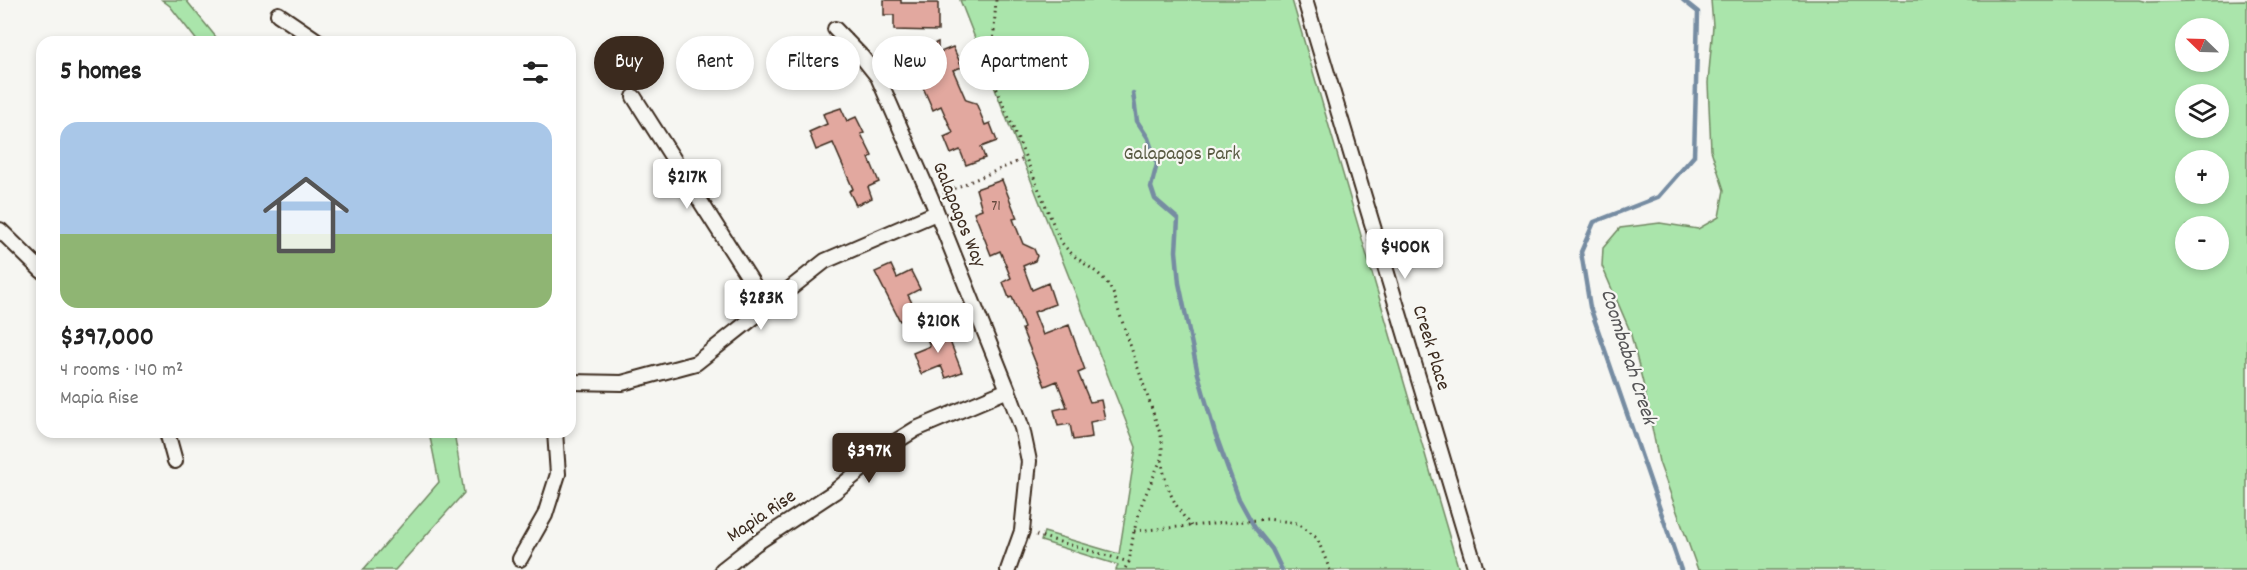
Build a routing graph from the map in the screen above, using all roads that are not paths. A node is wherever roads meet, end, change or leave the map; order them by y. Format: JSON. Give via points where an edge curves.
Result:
{"nodes":[{"id":1,"x":1305,"y":0,"type":"edge"},
{"id":2,"x":278,"y":14,"type":"dead end"},
{"id":3,"x":836,"y":29,"type":"dead end"},
{"id":4,"x":310,"y":36,"type":"edge"},
{"id":5,"x":634,"y":98,"type":"dead end"},
{"id":6,"x":936,"y":213,"type":"junction"},
{"id":7,"x":0,"y":230,"type":"edge"},
{"id":8,"x":36,"y":265,"type":"edge"},
{"id":9,"x":767,"y":306,"type":"junction"},
{"id":10,"x":576,"y":382,"type":"edge"},
{"id":11,"x":1008,"y":390,"type":"junction"},
{"id":12,"x":170,"y":438,"type":"edge"},
{"id":13,"x":555,"y":438,"type":"edge"},
{"id":14,"x":175,"y":460,"type":"dead end"},
{"id":15,"x":520,"y":559,"type":"dead end"},
{"id":16,"x":722,"y":570,"type":"edge"},
{"id":17,"x":1008,"y":570,"type":"edge"},
{"id":18,"x":1476,"y":570,"type":"edge"}],
"edges":[{"from":1,"to":18,"type":"street","name":"Creek Place"},
{"from":2,"to":4,"type":"street"},
{"from":3,"to":6,"type":"street","name":"Galapagos Way","via":[[878,77]]},
{"from":5,"to":9,"type":"street"},
{"from":6,"to":9,"type":"street","via":[[825,261]]},
{"from":6,"to":11,"type":"street","name":"Galapagos Way"},
{"from":7,"to":8,"type":"street"},
{"from":9,"to":10,"type":"street","via":[[696,363],[622,383]]},
{"from":11,"to":16,"type":"street","name":"Mapia Rise","via":[[916,429],[892,444],[834,492],[754,544]]},
{"from":11,"to":17,"type":"street","name":"Galapagos Way","via":[[1029,461],[1022,531]]},
{"from":12,"to":14,"type":"street"},
{"from":13,"to":15,"type":"street","via":[[558,474],[545,515]]}]}
